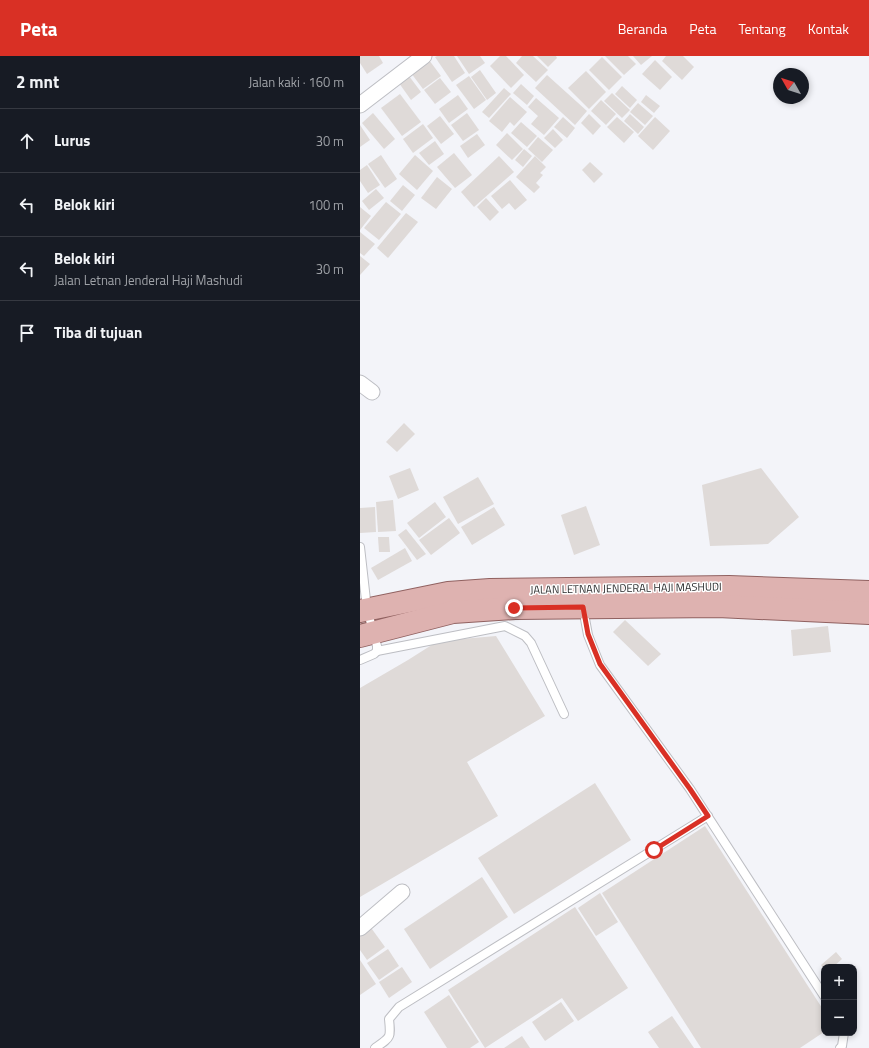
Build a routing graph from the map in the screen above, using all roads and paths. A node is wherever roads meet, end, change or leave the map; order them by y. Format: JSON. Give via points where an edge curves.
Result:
{"nodes":[{"id":1,"x":424,"y":56,"type":"edge"},
{"id":2,"x":360,"y":105,"type":"edge"},
{"id":3,"x":360,"y":383,"type":"edge"},
{"id":4,"x":372,"y":392,"type":"dead end"},
{"id":5,"x":360,"y":547,"type":"edge"},
{"id":6,"x":869,"y":592,"type":"edge"},
{"id":7,"x":583,"y":607,"type":"junction"},
{"id":8,"x":363,"y":610,"type":"edge"},
{"id":9,"x":869,"y":614,"type":"edge"},
{"id":10,"x":370,"y":639,"type":"edge"},
{"id":11,"x":360,"y":660,"type":"edge"},
{"id":12,"x":564,"y":714,"type":"dead end"},
{"id":13,"x":708,"y":816,"type":"junction"},
{"id":14,"x":402,"y":892,"type":"dead end"},
{"id":15,"x":360,"y":928,"type":"edge"},
{"id":16,"x":821,"y":991,"type":"edge"},
{"id":17,"x":844,"y":1036,"type":"edge"},
{"id":18,"x":375,"y":1048,"type":"edge"},
{"id":19,"x":840,"y":1048,"type":"edge"}],
"edges":[{"from":1,"to":2,"type":"street"},
{"from":3,"to":4,"type":"street"},
{"from":5,"to":8,"type":"lane"},
{"from":6,"to":8,"type":"main road","name":"JALAN LETNAN JENDERAL HAJI MASHUDI","via":[[729,587],[490,590],[448,593]]},
{"from":7,"to":9,"type":"main road","name":"JALAN LETNAN JENDERAL HAJI MASHUDI","via":[[718,606]]},
{"from":7,"to":10,"type":"main road","name":"JALAN LETNAN JENDERAL HAJI MASHUDI","via":[[453,612]]},
{"from":7,"to":13,"type":"lane","via":[[588,634],[600,664]]},
{"from":8,"to":10,"type":"lane"},
{"from":10,"to":11,"type":"lane","via":[[374,654]]},
{"from":10,"to":12,"type":"lane","via":[[505,626],[525,636],[531,643]]},
{"from":13,"to":16,"type":"lane"},
{"from":13,"to":18,"type":"lane","via":[[399,1007],[389,1018],[391,1032],[388,1039]]},
{"from":14,"to":15,"type":"street"},
{"from":17,"to":19,"type":"lane"}]}
